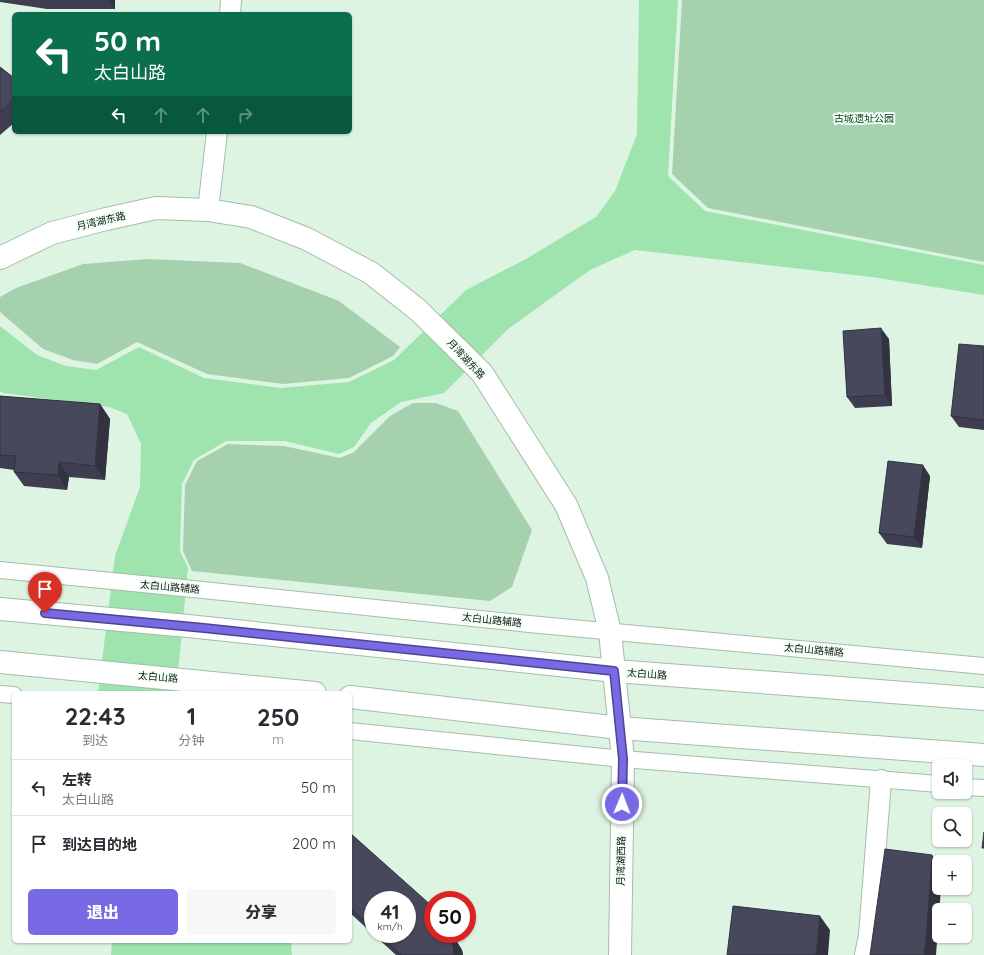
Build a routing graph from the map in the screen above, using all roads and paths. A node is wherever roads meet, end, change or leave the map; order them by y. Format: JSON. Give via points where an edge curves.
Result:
{"nodes":[{"id":1,"x":231,"y":0,"type":"edge"},
{"id":2,"x":230,"y":12,"type":"edge"},
{"id":3,"x":217,"y":134,"type":"edge"},
{"id":4,"x":208,"y":210,"type":"junction"},
{"id":5,"x":0,"y":258,"type":"edge"},
{"id":6,"x":0,"y":570,"type":"edge"},
{"id":7,"x":0,"y":609,"type":"edge"},
{"id":8,"x":610,"y":632,"type":"junction"},
{"id":9,"x":0,"y":662,"type":"edge"},
{"id":10,"x":984,"y":666,"type":"edge"},
{"id":11,"x":614,"y":671,"type":"junction"},
{"id":12,"x":296,"y":691,"type":"edge"},
{"id":13,"x":0,"y":694,"type":"edge"},
{"id":14,"x":12,"y":695,"type":"edge"},
{"id":15,"x":352,"y":697,"type":"edge"},
{"id":16,"x":984,"y":699,"type":"edge"},
{"id":17,"x":620,"y":728,"type":"junction"},
{"id":18,"x":352,"y":731,"type":"edge"},
{"id":19,"x":984,"y":756,"type":"edge"},
{"id":20,"x":623,"y":759,"type":"junction"},
{"id":21,"x":881,"y":780,"type":"junction"},
{"id":22,"x":932,"y":784,"type":"edge"},
{"id":23,"x":972,"y":787,"type":"edge"},
{"id":24,"x":984,"y":788,"type":"edge"},
{"id":25,"x":620,"y":955,"type":"edge"},
{"id":26,"x":865,"y":955,"type":"edge"}],
"edges":[{"from":1,"to":2,"type":"street"},
{"from":3,"to":4,"type":"street"},
{"from":4,"to":5,"type":"main road","name":"月湾湖东路","via":[[156,208],[106,219],[52,233]]},
{"from":4,"to":8,"type":"main road","name":"月湾湖东路","via":[[251,217],[307,239],[371,273],[418,310],[482,373],[566,505],[597,578]]},
{"from":6,"to":8,"type":"street","name":"太白山路辅路"},
{"from":7,"to":11,"type":"main road","name":"太白山路"},
{"from":8,"to":10,"type":"street","name":"太白山路辅路"},
{"from":8,"to":11,"type":"main road","name":"月湾湖东路"},
{"from":9,"to":12,"type":"main road","name":"太白山路"},
{"from":11,"to":16,"type":"main road","name":"太白山路"},
{"from":11,"to":17,"type":"main road","name":"月湾湖西路"},
{"from":13,"to":14,"type":"street"},
{"from":15,"to":17,"type":"main road"},
{"from":17,"to":19,"type":"main road"},
{"from":17,"to":20,"type":"main road","name":"月湾湖西路"},
{"from":18,"to":20,"type":"street"},
{"from":20,"to":21,"type":"street"},
{"from":20,"to":25,"type":"main road","name":"月湾湖西路"},
{"from":21,"to":22,"type":"street"},
{"from":21,"to":26,"type":"street","via":[[869,935]]},
{"from":23,"to":24,"type":"street"}]}
